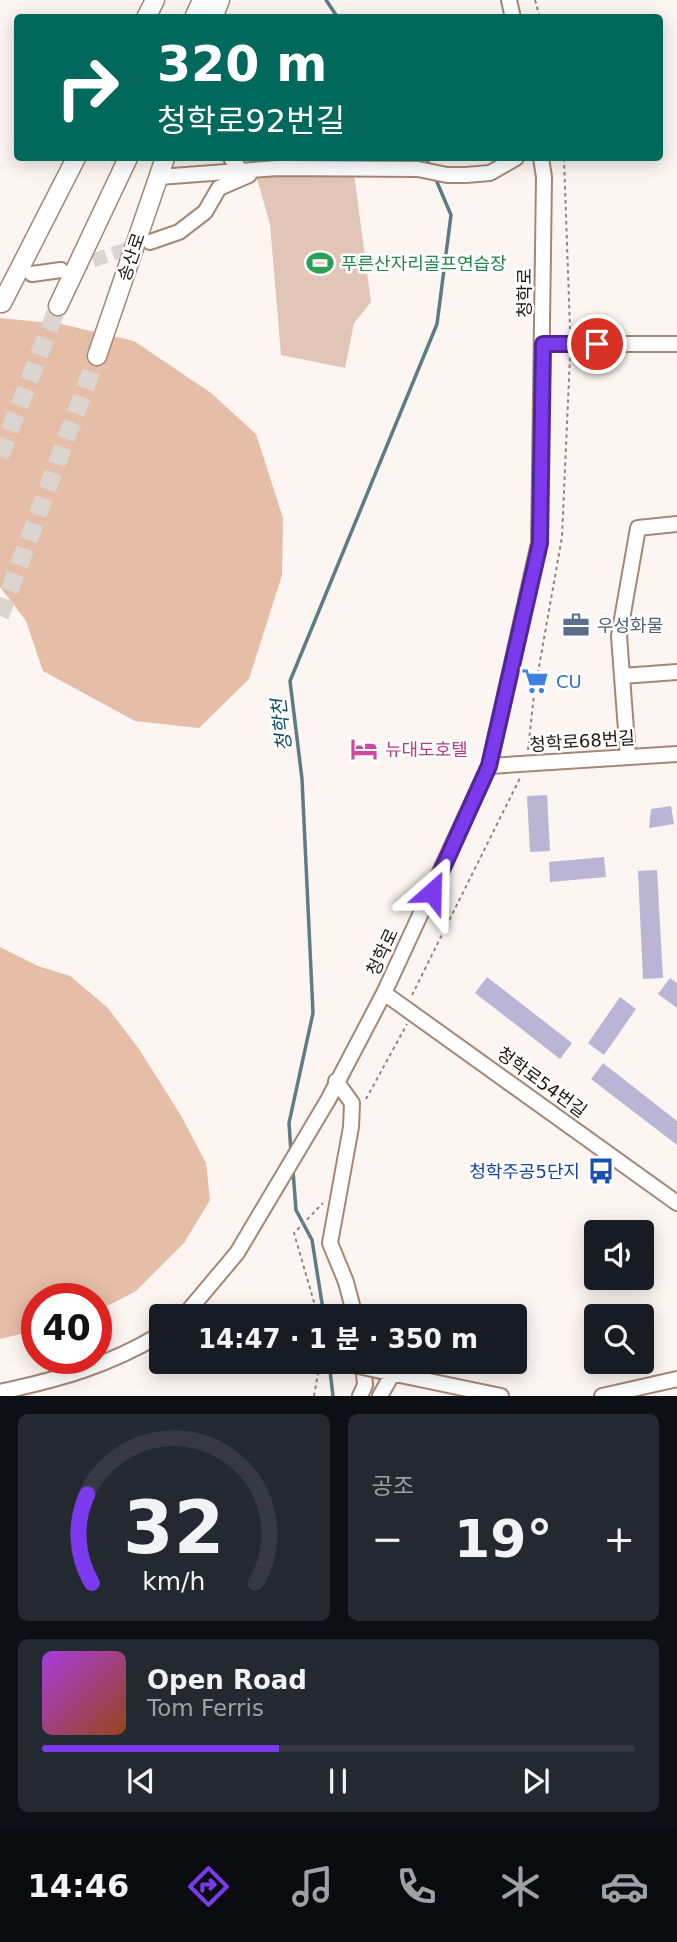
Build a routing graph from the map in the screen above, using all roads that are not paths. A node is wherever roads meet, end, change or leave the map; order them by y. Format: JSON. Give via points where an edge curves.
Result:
{"nodes":[{"id":1,"x":73,"y":161,"type":"edge"},
{"id":2,"x":127,"y":161,"type":"edge"},
{"id":3,"x":164,"y":161,"type":"edge"},
{"id":4,"x":233,"y":161,"type":"edge"},
{"id":5,"x":511,"y":161,"type":"edge"},
{"id":6,"x":541,"y":161,"type":"edge"},
{"id":7,"x":263,"y":170,"type":"junction"},
{"id":8,"x":242,"y":172,"type":"junction"},
{"id":9,"x":159,"y":177,"type":"junction"},
{"id":10,"x":150,"y":242,"type":"tunnel mouth"},
{"id":11,"x":61,"y":270,"type":"tunnel mouth"},
{"id":12,"x":32,"y":274,"type":"dead end"},
{"id":13,"x":2,"y":303,"type":"dead end"},
{"id":14,"x":58,"y":306,"type":"tunnel mouth"},
{"id":15,"x":543,"y":344,"type":"junction"},
{"id":16,"x":677,"y":344,"type":"edge"},
{"id":17,"x":97,"y":356,"type":"tunnel mouth"},
{"id":18,"x":677,"y":524,"type":"edge"},
{"id":19,"x":677,"y":672,"type":"edge"},
{"id":20,"x":622,"y":676,"type":"junction"},
{"id":21,"x":677,"y":754,"type":"edge"},
{"id":22,"x":628,"y":757,"type":"junction"},
{"id":23,"x":489,"y":766,"type":"junction"},
{"id":24,"x":384,"y":993,"type":"junction"},
{"id":25,"x":336,"y":1081,"type":"junction"},
{"id":26,"x":677,"y":1203,"type":"edge"},
{"id":27,"x":194,"y":1304,"type":"edge"},
{"id":28,"x":352,"y":1304,"type":"edge"},
{"id":29,"x":149,"y":1341,"type":"edge"},
{"id":30,"x":364,"y":1374,"type":"edge"},
{"id":31,"x":386,"y":1374,"type":"edge"},
{"id":32,"x":396,"y":1374,"type":"edge"},
{"id":33,"x":677,"y":1379,"type":"edge"},
{"id":34,"x":0,"y":1392,"type":"edge"},
{"id":35,"x":360,"y":1396,"type":"edge"},
{"id":36,"x":380,"y":1396,"type":"edge"},
{"id":37,"x":500,"y":1396,"type":"edge"},
{"id":38,"x":602,"y":1396,"type":"edge"}],
"edges":[{"from":1,"to":13,"type":"main road"},
{"from":2,"to":14,"type":"main road"},
{"from":3,"to":9,"type":"main road","name":"송산로"},
{"from":4,"to":8,"type":"street"},
{"from":5,"to":7,"type":"street","via":[[490,173],[447,176],[418,169]]},
{"from":6,"to":15,"type":"street","name":"청학로"},
{"from":7,"to":8,"type":"street"},
{"from":7,"to":10,"type":"street","via":[[219,188],[205,212],[179,232]]},
{"from":8,"to":9,"type":"street"},
{"from":9,"to":17,"type":"main road","name":"송산로"},
{"from":11,"to":12,"type":"street"},
{"from":15,"to":16,"type":"street"},
{"from":15,"to":23,"type":"street","name":"청학로","via":[[540,543]]},
{"from":18,"to":20,"type":"street","via":[[638,528],[619,636]]},
{"from":19,"to":20,"type":"street"},
{"from":20,"to":22,"type":"street"},
{"from":21,"to":22,"type":"street","name":"청학로68번길"},
{"from":22,"to":23,"type":"street","name":"청학로68번길"},
{"from":23,"to":24,"type":"street","name":"청학로"},
{"from":24,"to":25,"type":"street","name":"청학로"},
{"from":24,"to":26,"type":"street","name":"청학로54번길"},
{"from":25,"to":27,"type":"street","name":"청학로","via":[[237,1253]]},
{"from":25,"to":28,"type":"street","via":[[352,1103],[330,1243]]},
{"from":29,"to":34,"type":"street","via":[[118,1359]]},
{"from":30,"to":35,"type":"street"},
{"from":31,"to":36,"type":"street"},
{"from":32,"to":37,"type":"street"},
{"from":33,"to":38,"type":"street"}]}
